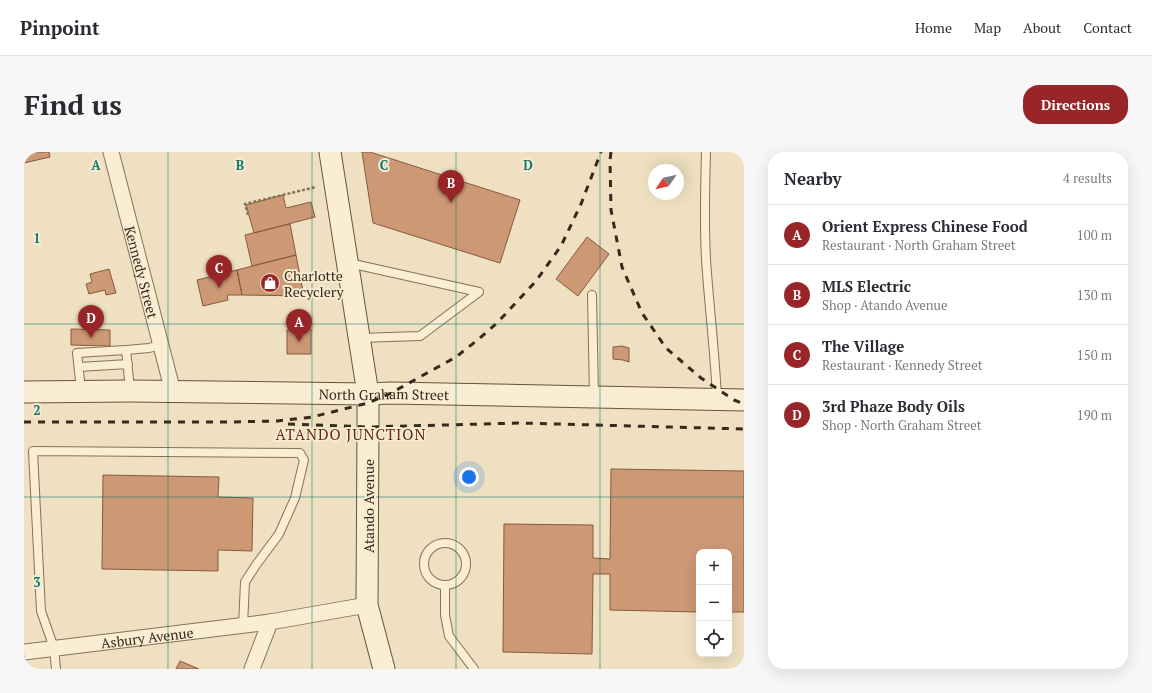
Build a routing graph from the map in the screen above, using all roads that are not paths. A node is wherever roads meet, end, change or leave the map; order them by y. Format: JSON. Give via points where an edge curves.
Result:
{"nodes":[{"id":1,"x":111,"y":152,"type":"edge"},
{"id":2,"x":330,"y":152,"type":"edge"},
{"id":3,"x":706,"y":152,"type":"edge"},
{"id":4,"x":347,"y":262,"type":"junction"},
{"id":5,"x":592,"y":295,"type":"dead end"},
{"id":6,"x":358,"y":338,"type":"junction"},
{"id":7,"x":161,"y":345,"type":"junction"},
{"id":8,"x":126,"y":350,"type":"junction"},
{"id":9,"x":128,"y":364,"type":"junction"},
{"id":10,"x":79,"y":367,"type":"junction"},
{"id":11,"x":130,"y":391,"type":"junction"},
{"id":12,"x":24,"y":392,"type":"edge"},
{"id":13,"x":81,"y":392,"type":"junction"},
{"id":14,"x":173,"y":392,"type":"junction"},
{"id":15,"x":368,"y":394,"type":"junction"},
{"id":16,"x":594,"y":397,"type":"junction"},
{"id":17,"x":717,"y":400,"type":"junction"},
{"id":18,"x":744,"y":400,"type":"edge"},
{"id":19,"x":446,"y":585,"type":"junction"},
{"id":20,"x":367,"y":605,"type":"junction"},
{"id":21,"x":270,"y":622,"type":"junction"},
{"id":22,"x":243,"y":626,"type":"junction"},
{"id":23,"x":54,"y":648,"type":"junction"},
{"id":24,"x":24,"y":652,"type":"edge"},
{"id":25,"x":56,"y":669,"type":"edge"},
{"id":26,"x":252,"y":669,"type":"edge"},
{"id":27,"x":384,"y":669,"type":"edge"},
{"id":28,"x":474,"y":669,"type":"edge"}],
"edges":[{"from":1,"to":7,"type":"street","name":"Kennedy Street"},
{"from":2,"to":4,"type":"main road","name":"Atando Avenue"},
{"from":3,"to":17,"type":"lane","via":[[706,259]]},
{"from":4,"to":6,"type":"main road","name":"Atando Avenue"},
{"from":4,"to":6,"type":"lane","via":[[479,292],[420,336]]},
{"from":5,"to":16,"type":"lane"},
{"from":6,"to":15,"type":"main road","name":"Atando Avenue"},
{"from":7,"to":8,"type":"lane"},
{"from":7,"to":14,"type":"street","name":"Kennedy Street"},
{"from":8,"to":9,"type":"lane"},
{"from":8,"to":10,"type":"lane","via":[[77,353]]},
{"from":9,"to":10,"type":"lane"},
{"from":9,"to":11,"type":"lane"},
{"from":10,"to":13,"type":"lane"},
{"from":11,"to":13,"type":"main road","name":"North Graham Street"},
{"from":11,"to":14,"type":"main road","name":"North Graham Street"},
{"from":12,"to":13,"type":"main road","name":"North Graham Street"},
{"from":14,"to":15,"type":"main road","name":"North Graham Street"},
{"from":15,"to":16,"type":"main road","name":"North Graham Street"},
{"from":15,"to":20,"type":"main road","name":"Atando Avenue"},
{"from":16,"to":17,"type":"main road","name":"North Graham Street"},
{"from":17,"to":18,"type":"main road","name":"North Graham Street"},
{"from":19,"to":19,"type":"lane","via":[[436,584],[430,580],[423,568],[426,553],[436,544],[443,542],[462,550],[466,563],[462,576]]},
{"from":19,"to":28,"type":"lane","via":[[445,615],[449,636]]},
{"from":20,"to":21,"type":"street","name":"Asbury Avenue"},
{"from":20,"to":27,"type":"main road","name":"Atando Avenue"},
{"from":21,"to":22,"type":"street","name":"Asbury Avenue"},
{"from":21,"to":26,"type":"street"},
{"from":22,"to":23,"type":"street","name":"Asbury Avenue"},
{"from":22,"to":23,"type":"lane","via":[[245,582],[279,534],[295,498],[304,460],[300,453],[33,451],[41,611]]},
{"from":23,"to":24,"type":"street","name":"Asbury Avenue"},
{"from":23,"to":25,"type":"lane"}]}
